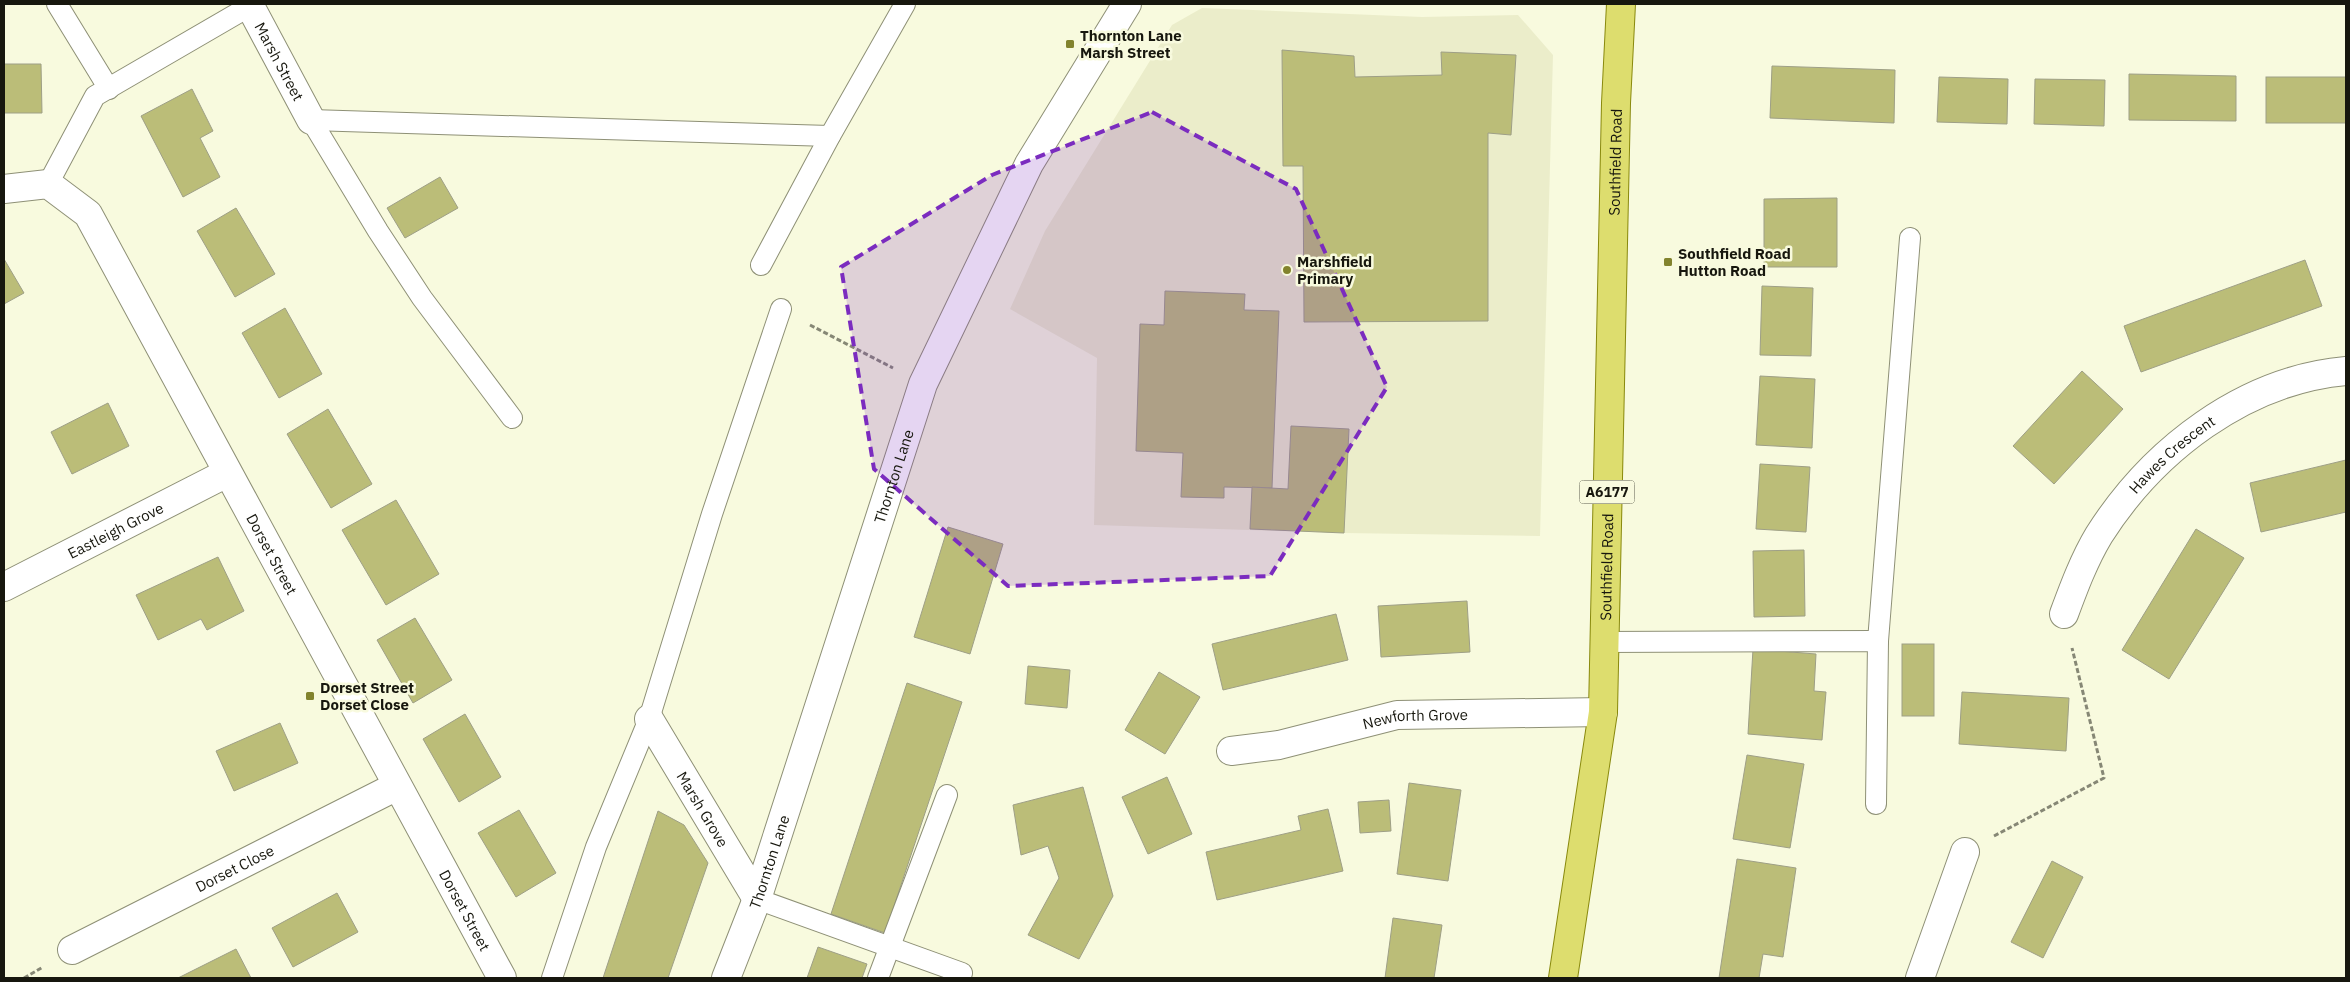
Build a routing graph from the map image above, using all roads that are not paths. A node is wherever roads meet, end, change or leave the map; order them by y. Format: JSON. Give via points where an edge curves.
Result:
{"nodes":[{"id":1,"x":57,"y":4,"type":"edge"},
{"id":2,"x":905,"y":4,"type":"edge"},
{"id":3,"x":1127,"y":4,"type":"edge"},
{"id":4,"x":1148,"y":4,"type":"edge"},
{"id":5,"x":1621,"y":4,"type":"edge"},
{"id":6,"x":250,"y":5,"type":"edge"},
{"id":7,"x":1109,"y":32,"type":"junction"},
{"id":8,"x":109,"y":89,"type":"junction"},
{"id":9,"x":311,"y":120,"type":"junction"},
{"id":10,"x":830,"y":136,"type":"junction"},
{"id":11,"x":48,"y":184,"type":"junction"},
{"id":12,"x":4,"y":189,"type":"edge"},
{"id":13,"x":1910,"y":238,"type":"dead end"},
{"id":14,"x":761,"y":265,"type":"dead end"},
{"id":15,"x":781,"y":309,"type":"road end"},
{"id":16,"x":2346,"y":371,"type":"edge"},
{"id":17,"x":512,"y":418,"type":"dead end"},
{"id":18,"x":227,"y":472,"type":"junction"},
{"id":19,"x":4,"y":586,"type":"edge"},
{"id":20,"x":2064,"y":614,"type":"road end"},
{"id":21,"x":1878,"y":641,"type":"junction"},
{"id":22,"x":1604,"y":642,"type":"junction"},
{"id":23,"x":1603,"y":712,"type":"junction"},
{"id":24,"x":649,"y":719,"type":"junction"},
{"id":25,"x":1231,"y":751,"type":"dead end"},
{"id":26,"x":397,"y":786,"type":"junction"},
{"id":27,"x":947,"y":795,"type":"dead end"},
{"id":28,"x":1876,"y":804,"type":"dead end"},
{"id":29,"x":1965,"y":852,"type":"road end"},
{"id":30,"x":757,"y":899,"type":"junction"},
{"id":31,"x":888,"y":946,"type":"junction"},
{"id":32,"x":72,"y":950,"type":"dead end"},
{"id":33,"x":962,"y":973,"type":"dead end"},
{"id":34,"x":502,"y":978,"type":"edge"},
{"id":35,"x":552,"y":978,"type":"edge"},
{"id":36,"x":726,"y":978,"type":"edge"},
{"id":37,"x":878,"y":978,"type":"edge"},
{"id":38,"x":1563,"y":978,"type":"edge"},
{"id":39,"x":1920,"y":978,"type":"edge"}],
"edges":[{"from":1,"to":8,"type":"lane"},
{"from":2,"to":10,"type":"lane"},
{"from":3,"to":7,"type":"street","name":"Thornton Lane"},
{"from":4,"to":7,"type":"street"},
{"from":5,"to":22,"type":"main road","name":"Southfield Road","number":"A6177"},
{"from":6,"to":8,"type":"lane"},
{"from":6,"to":9,"type":"street","name":"Marsh Street"},
{"from":7,"to":30,"type":"street","name":"Thornton Lane","via":[[1029,164],[923,384]]},
{"from":8,"to":11,"type":"lane","via":[[95,96]]},
{"from":9,"to":10,"type":"lane"},
{"from":9,"to":17,"type":"lane","via":[[422,298]]},
{"from":10,"to":14,"type":"lane"},
{"from":11,"to":12,"type":"street"},
{"from":11,"to":18,"type":"street","name":"Dorset Street","via":[[88,214]]},
{"from":13,"to":21,"type":"lane"},
{"from":15,"to":24,"type":"lane","via":[[712,514]]},
{"from":16,"to":20,"type":"street","name":"Hawes Crescent","via":[[2287,383],[2250,398],[2181,441],[2122,501],[2079,574]]},
{"from":18,"to":19,"type":"street","name":"Eastleigh Grove"},
{"from":18,"to":26,"type":"street","name":"Dorset Street"},
{"from":21,"to":22,"type":"lane"},
{"from":21,"to":28,"type":"lane"},
{"from":22,"to":23,"type":"main road","name":"Southfield Road","number":"A6177"},
{"from":23,"to":25,"type":"street","name":"Newforth Grove","via":[[1397,715],[1279,745]]},
{"from":23,"to":38,"type":"main road","name":"Southfield Road","number":"A6177"},
{"from":24,"to":30,"type":"street","name":"Marsh Grove"},
{"from":24,"to":35,"type":"lane","via":[[596,847]]},
{"from":26,"to":32,"type":"street","name":"Dorset Close"},
{"from":26,"to":34,"type":"street","name":"Dorset Street"},
{"from":27,"to":31,"type":"lane"},
{"from":29,"to":39,"type":"street"},
{"from":30,"to":31,"type":"lane"},
{"from":30,"to":36,"type":"street","name":"Thornton Lane"},
{"from":31,"to":33,"type":"lane"},
{"from":31,"to":37,"type":"lane"}]}
